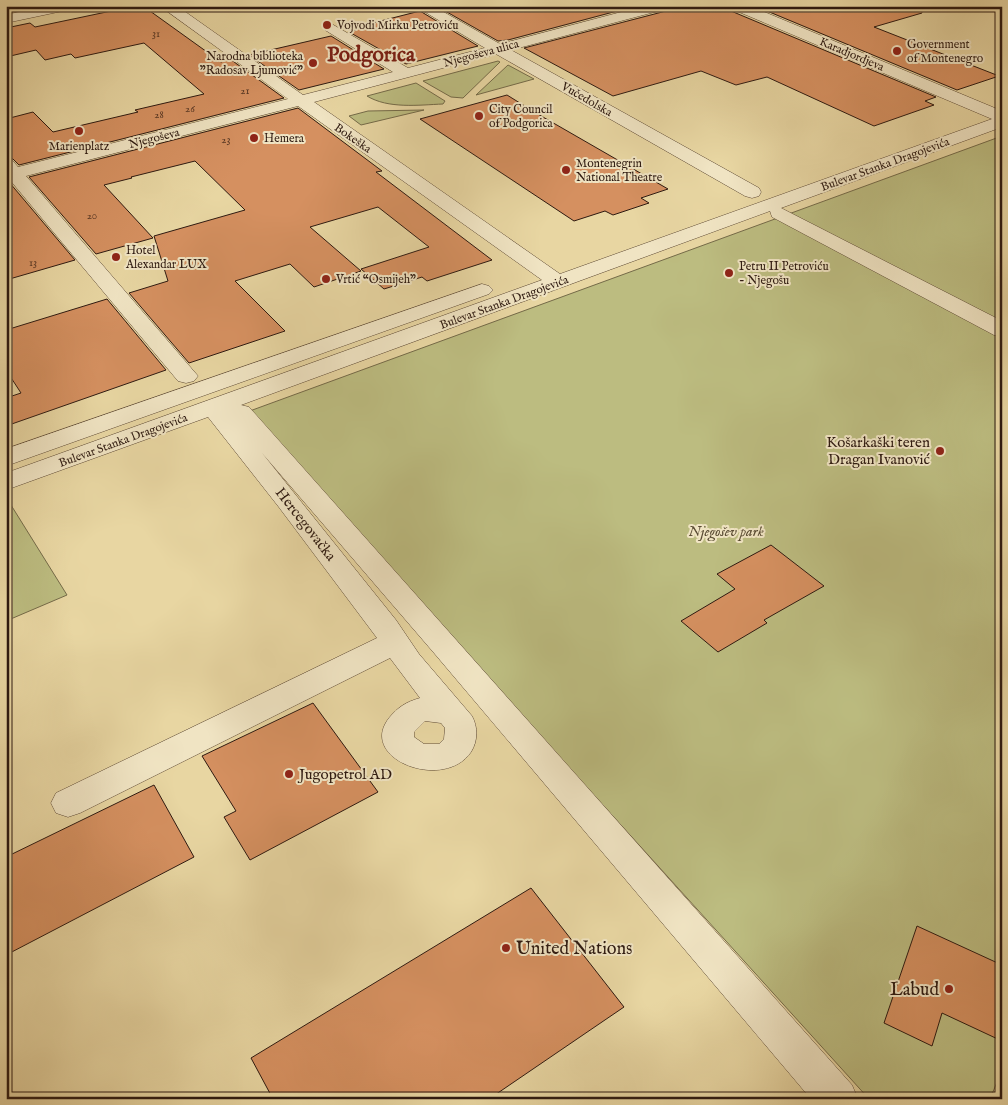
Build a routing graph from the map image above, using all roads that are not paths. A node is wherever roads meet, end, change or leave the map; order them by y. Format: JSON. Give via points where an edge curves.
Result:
{"nodes":[{"id":1,"x":68,"y":6,"type":"edge"},
{"id":2,"x":167,"y":6,"type":"edge"},
{"id":3,"x":422,"y":6,"type":"edge"},
{"id":4,"x":661,"y":6,"type":"edge"},
{"id":5,"x":737,"y":6,"type":"edge"},
{"id":6,"x":6,"y":19,"type":"edge"},
{"id":7,"x":330,"y":26,"type":"dead end"},
{"id":8,"x":499,"y":49,"type":"junction"},
{"id":9,"x":406,"y":73,"type":"junction"},
{"id":10,"x":301,"y":101,"type":"junction"},
{"id":11,"x":998,"y":114,"type":"edge"},
{"id":12,"x":830,"y":166,"type":"dead end"},
{"id":13,"x":9,"y":170,"type":"edge"},
{"id":14,"x":776,"y":184,"type":"dead end"},
{"id":15,"x":752,"y":192,"type":"junction"},
{"id":16,"x":779,"y":213,"type":"dead end"},
{"id":17,"x":549,"y":276,"type":"junction"},
{"id":18,"x":1002,"y":330,"type":"edge"},
{"id":19,"x":209,"y":397,"type":"junction"},
{"id":20,"x":6,"y":458,"type":"edge"},
{"id":21,"x":6,"y":482,"type":"edge"},
{"id":22,"x":402,"y":652,"type":"junction"},
{"id":23,"x":449,"y":713,"type":"junction"},
{"id":24,"x":406,"y":719,"type":"junction"},
{"id":25,"x":68,"y":803,"type":"dead end"},
{"id":26,"x":838,"y":1099,"type":"edge"}],
"edges":[{"from":1,"to":6,"type":"street"},
{"from":2,"to":10,"type":"street","name":"Bokeška"},
{"from":3,"to":8,"type":"street","name":"Vučedolska"},
{"from":4,"to":8,"type":"street","name":"Njegoševa ulica"},
{"from":5,"to":11,"type":"street","name":"Karadjordjeva"},
{"from":7,"to":9,"type":"street"},
{"from":8,"to":9,"type":"street","name":"Njegoševa ulica"},
{"from":8,"to":15,"type":"street","name":"Vučedolska"},
{"from":9,"to":10,"type":"street","name":"Njegoševa ulica"},
{"from":10,"to":13,"type":"street","name":"Njegoševa"},
{"from":10,"to":17,"type":"street","name":"Bokeška"},
{"from":11,"to":12,"type":"street","name":"Bulevar Stanka Dragojevića"},
{"from":11,"to":17,"type":"street","name":"Bulevar Stanka Dragojevića"},
{"from":13,"to":19,"type":"street","name":"Hercegovačka"},
{"from":14,"to":15,"type":"street","name":"Bulevar Stanka Dragojevića"},
{"from":15,"to":17,"type":"street","name":"Bulevar Stanka Dragojevića"},
{"from":16,"to":18,"type":"street"},
{"from":17,"to":19,"type":"street","name":"Bulevar Stanka Dragojevića"},
{"from":19,"to":20,"type":"street","name":"Bulevar Stanka Dragojevića"},
{"from":19,"to":21,"type":"street","name":"Bulevar Stanka Dragojevića"},
{"from":19,"to":22,"type":"street","name":"Hercegovačka"},
{"from":19,"to":26,"type":"street","via":[[445,645]]},
{"from":22,"to":23,"type":"street","name":"Hercegovačka"},
{"from":22,"to":24,"type":"street","name":"Hercegovačka","via":[[413,681]]},
{"from":22,"to":25,"type":"street"},
{"from":23,"to":24,"type":"street","via":[[430,708]]},
{"from":23,"to":24,"type":"street","name":"Hercegovačka","via":[[461,725],[460,741],[455,749],[438,758],[417,757],[401,745],[399,728]]}]}
